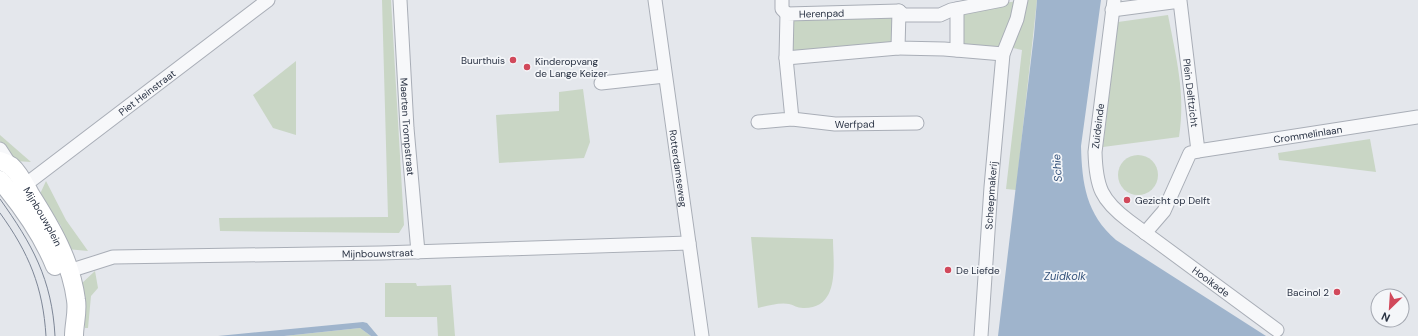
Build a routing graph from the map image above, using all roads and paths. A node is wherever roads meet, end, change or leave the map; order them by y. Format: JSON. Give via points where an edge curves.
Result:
{"nodes":[{"id":1,"x":268,"y":0,"type":"edge"},
{"id":2,"x":400,"y":0,"type":"edge"},
{"id":3,"x":655,"y":0,"type":"edge"},
{"id":4,"x":782,"y":0,"type":"edge"},
{"id":5,"x":1002,"y":0,"type":"edge"},
{"id":6,"x":1021,"y":0,"type":"edge"},
{"id":7,"x":1182,"y":0,"type":"edge"},
{"id":8,"x":1113,"y":5,"type":"edge"},
{"id":9,"x":957,"y":9,"type":"junction"},
{"id":10,"x":900,"y":11,"type":"junction"},
{"id":11,"x":787,"y":14,"type":"junction"},
{"id":12,"x":898,"y":48,"type":"junction"},
{"id":13,"x":950,"y":49,"type":"junction"},
{"id":14,"x":1003,"y":54,"type":"junction"},
{"id":15,"x":786,"y":58,"type":"junction"},
{"id":16,"x":665,"y":76,"type":"junction"},
{"id":17,"x":601,"y":83,"type":"dead end"},
{"id":18,"x":1418,"y":117,"type":"edge"},
{"id":19,"x":792,"y":119,"type":"junction"},
{"id":20,"x":758,"y":122,"type":"dead end"},
{"id":21,"x":917,"y":123,"type":"dead end"},
{"id":22,"x":0,"y":149,"type":"edge"},
{"id":23,"x":1198,"y":151,"type":"junction"},
{"id":24,"x":4,"y":169,"type":"edge"},
{"id":25,"x":25,"y":185,"type":"junction"},
{"id":26,"x":1145,"y":233,"type":"junction"},
{"id":27,"x":689,"y":243,"type":"junction"},
{"id":28,"x":418,"y":252,"type":"junction"},
{"id":29,"x":64,"y":272,"type":"junction"},
{"id":30,"x":74,"y":330,"type":"edge"},
{"id":31,"x":1277,"y":330,"type":"dead end"},
{"id":32,"x":702,"y":336,"type":"edge"},
{"id":33,"x":981,"y":336,"type":"edge"}],
"edges":[{"from":1,"to":25,"type":"street","name":"Piet Heinstraat"},
{"from":2,"to":28,"type":"street","name":"Maerten Trompstraat","via":[[407,128]]},
{"from":3,"to":16,"type":"street","name":"Rotterdamseweg"},
{"from":4,"to":11,"type":"street","via":[[782,9]]},
{"from":5,"to":9,"type":"street"},
{"from":6,"to":14,"type":"street","name":"Scheepmakerij","via":[[1017,19]]},
{"from":7,"to":8,"type":"street","name":"Plein Delftzicht"},
{"from":7,"to":23,"type":"street","name":"Plein Delftzicht"},
{"from":8,"to":26,"type":"street","name":"Zuideinde","via":[[1095,167],[1103,196],[1113,209]]},
{"from":9,"to":10,"type":"street","name":"Herenpad","via":[[940,15],[904,15]]},
{"from":9,"to":13,"type":"street"},
{"from":10,"to":11,"type":"street","name":"Herenpad"},
{"from":10,"to":12,"type":"street"},
{"from":11,"to":15,"type":"street","name":"Herenpad"},
{"from":12,"to":13,"type":"street"},
{"from":12,"to":15,"type":"street"},
{"from":13,"to":14,"type":"street"},
{"from":14,"to":33,"type":"street","name":"Scheepmakerij"},
{"from":15,"to":19,"type":"street","name":"Herenpad"},
{"from":16,"to":17,"type":"street"},
{"from":16,"to":27,"type":"street","name":"Rotterdamseweg"},
{"from":18,"to":23,"type":"street","name":"Crommelinlaan"},
{"from":19,"to":20,"type":"street"},
{"from":19,"to":21,"type":"street","name":"Werfpad","via":[[835,124]]},
{"from":22,"to":24,"type":"street"},
{"from":23,"to":26,"type":"street","via":[[1190,153],[1164,211]]},
{"from":24,"to":25,"type":"main road","name":"Mijnbouwplein"},
{"from":24,"to":29,"type":"main road","name":"Mijnbouwplein","via":[[49,251]]},
{"from":25,"to":29,"type":"main road","name":"Mijnbouwplein","via":[[53,231]]},
{"from":26,"to":31,"type":"street","name":"Hooikade"},
{"from":27,"to":28,"type":"street","name":"Mijnbouwstraat"},
{"from":27,"to":32,"type":"street","name":"Rotterdamseweg"},
{"from":28,"to":29,"type":"street","name":"Mijnbouwstraat","via":[[112,257]]},
{"from":29,"to":30,"type":"main road","via":[[77,309]]}]}
